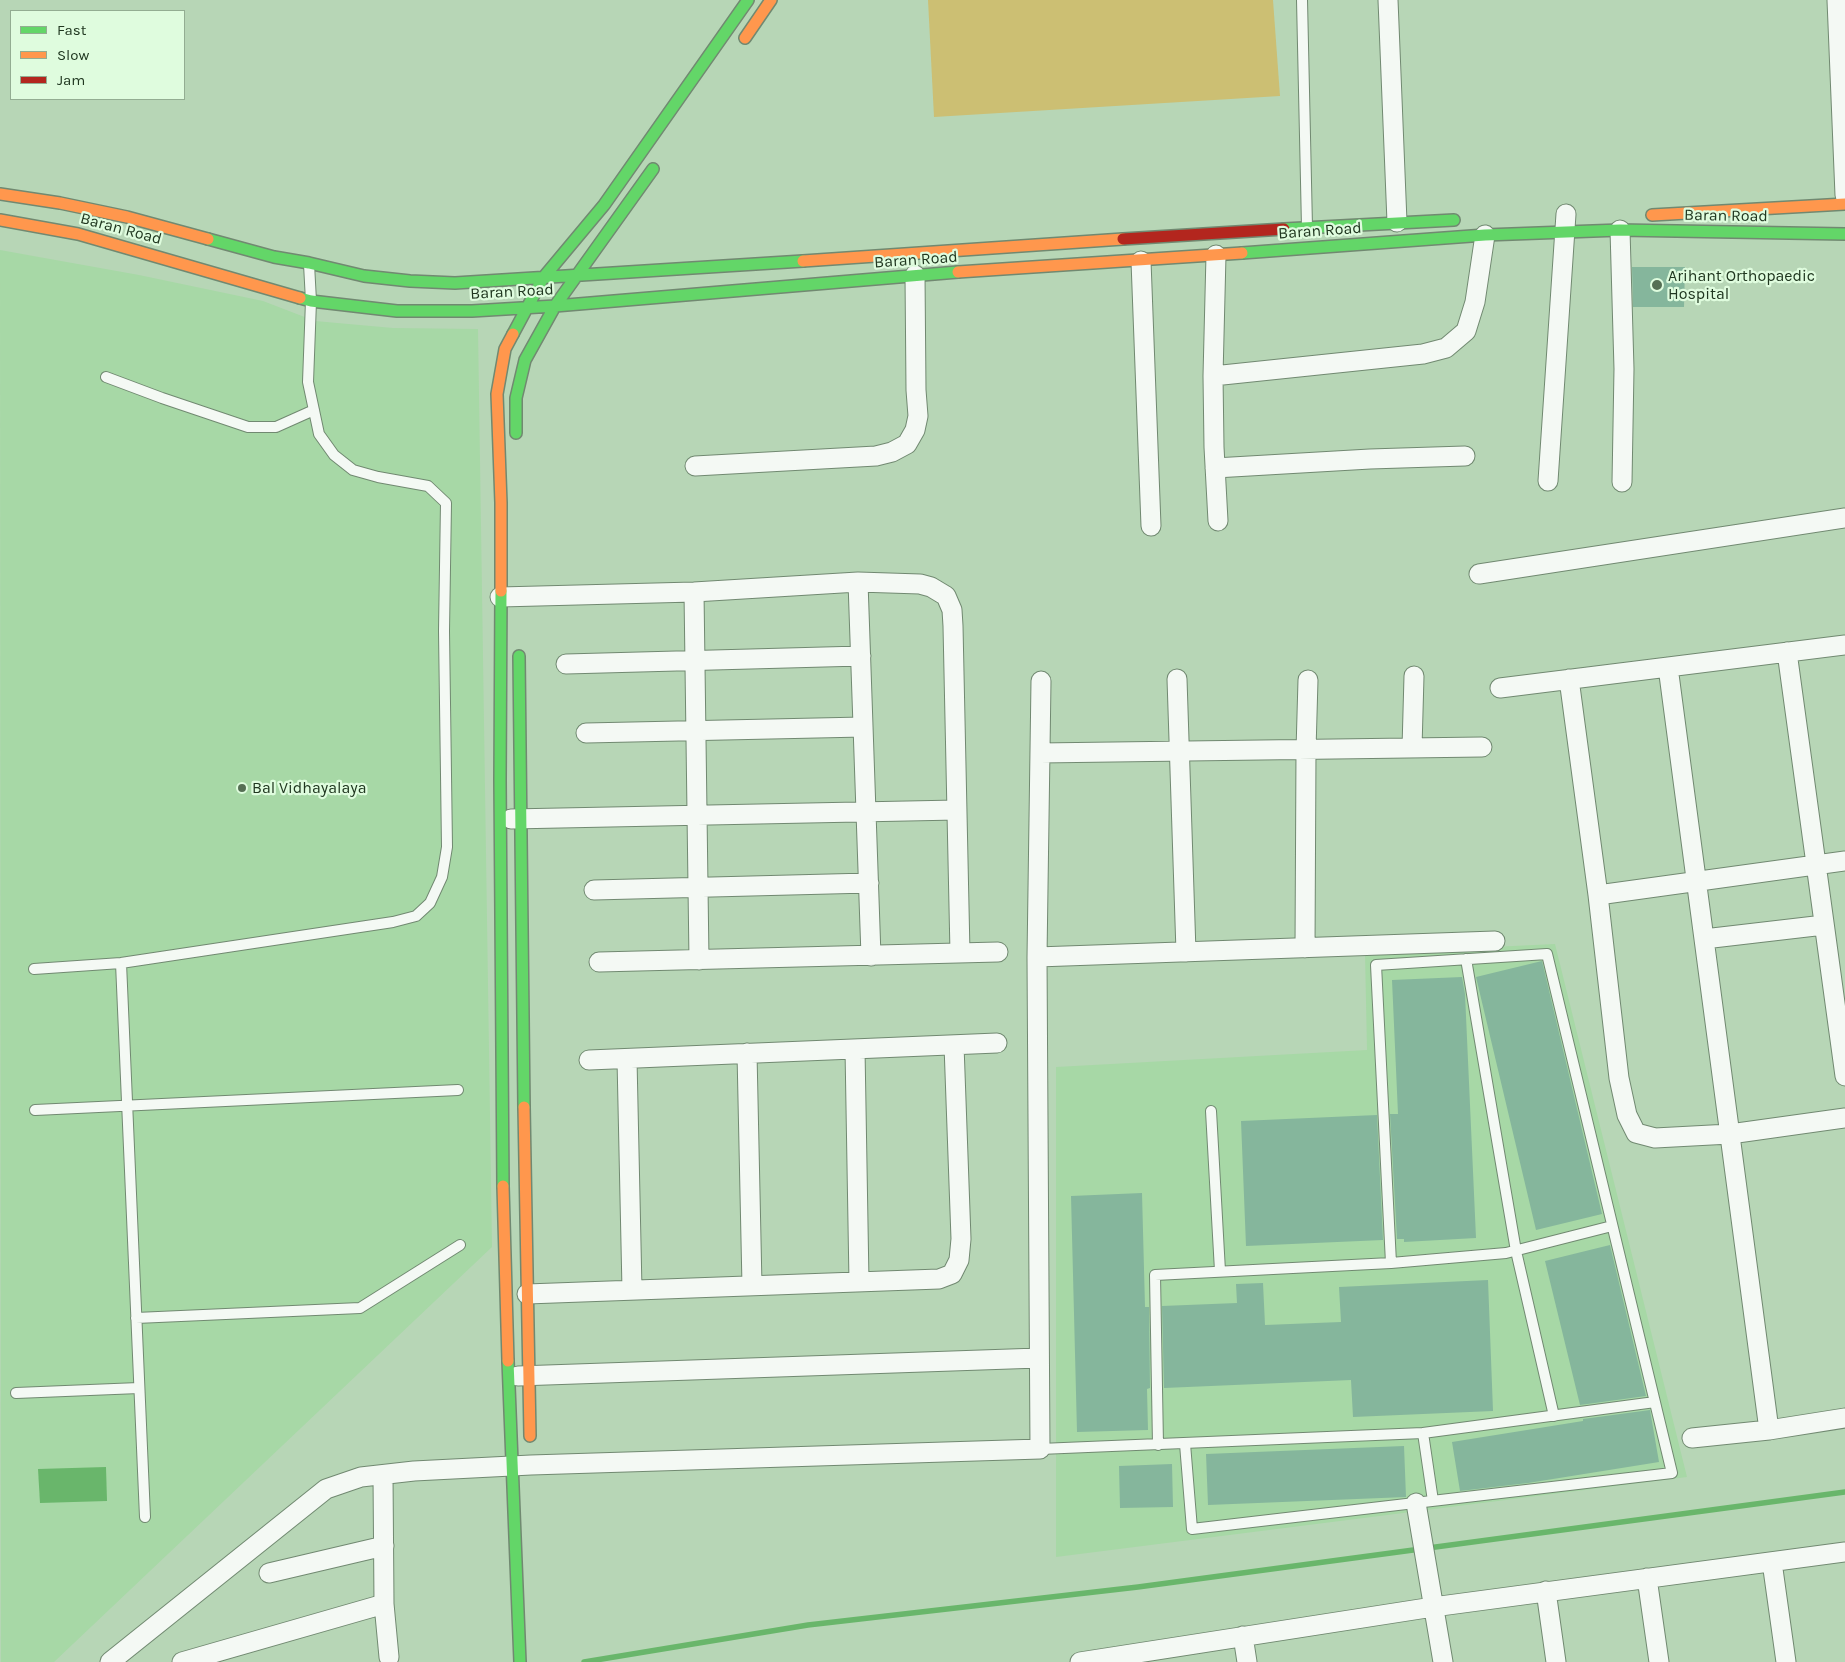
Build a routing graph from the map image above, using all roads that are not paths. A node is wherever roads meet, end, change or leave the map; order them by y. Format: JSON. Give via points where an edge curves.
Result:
{"nodes":[{"id":1,"x":748,"y":0,"type":"edge"},
{"id":2,"x":771,"y":0,"type":"edge"},
{"id":3,"x":1302,"y":0,"type":"edge"},
{"id":4,"x":1388,"y":0,"type":"edge"},
{"id":5,"x":1837,"y":0,"type":"edge"},
{"id":6,"x":737,"y":48,"type":"dead end"},
{"id":7,"x":658,"y":162,"type":"dead end"},
{"id":8,"x":0,"y":194,"type":"edge"},
{"id":9,"x":1845,"y":195,"type":"edge"},
{"id":10,"x":1845,"y":204,"type":"edge"},
{"id":11,"x":1640,"y":215,"type":"dead end"},
{"id":12,"x":1462,"y":219,"type":"dead end"},
{"id":13,"x":1565,"y":219,"type":"junction"},
{"id":14,"x":0,"y":220,"type":"edge"},
{"id":15,"x":1397,"y":222,"type":"junction"},
{"id":16,"x":1307,"y":228,"type":"junction"},
{"id":17,"x":1620,"y":230,"type":"junction"},
{"id":18,"x":1484,"y":234,"type":"junction"},
{"id":19,"x":1845,"y":234,"type":"edge"},
{"id":20,"x":1216,"y":255,"type":"junction"},
{"id":21,"x":1141,"y":261,"type":"junction"},
{"id":22,"x":309,"y":263,"type":"junction"},
{"id":23,"x":578,"y":275,"type":"junction"},
{"id":24,"x":915,"y":275,"type":"junction"},
{"id":25,"x":543,"y":278,"type":"junction"},
{"id":26,"x":311,"y":301,"type":"junction"},
{"id":27,"x":555,"y":306,"type":"junction"},
{"id":28,"x":526,"y":308,"type":"junction"},
{"id":29,"x":1214,"y":376,"type":"junction"},
{"id":30,"x":106,"y":377,"type":"dead end"},
{"id":31,"x":314,"y":410,"type":"junction"},
{"id":32,"x":516,"y":447,"type":"dead end"},
{"id":33,"x":1465,"y":456,"type":"dead end"},
{"id":34,"x":695,"y":466,"type":"dead end"},
{"id":35,"x":1215,"y":468,"type":"junction"},
{"id":36,"x":1548,"y":481,"type":"dead end"},
{"id":37,"x":1622,"y":482,"type":"dead end"},
{"id":38,"x":1845,"y":518,"type":"edge"},
{"id":39,"x":1218,"y":521,"type":"dead end"},
{"id":40,"x":1151,"y":526,"type":"dead end"},
{"id":41,"x":1479,"y":574,"type":"dead end"},
{"id":42,"x":858,"y":582,"type":"junction"},
{"id":43,"x":694,"y":592,"type":"junction"},
{"id":44,"x":514,"y":596,"type":"junction"},
{"id":45,"x":519,"y":642,"type":"dead end"},
{"id":46,"x":1845,"y":645,"type":"edge"},
{"id":47,"x":1787,"y":652,"type":"junction"},
{"id":48,"x":861,"y":656,"type":"junction"},
{"id":49,"x":695,"y":660,"type":"junction"},
{"id":50,"x":566,"y":664,"type":"dead end"},
{"id":51,"x":1668,"y":667,"type":"junction"},
{"id":52,"x":1414,"y":676,"type":"dead end"},
{"id":53,"x":1177,"y":679,"type":"dead end"},
{"id":54,"x":1308,"y":680,"type":"dead end"},
{"id":55,"x":1569,"y":680,"type":"junction"},
{"id":56,"x":1040,"y":681,"type":"dead end"},
{"id":57,"x":1500,"y":688,"type":"dead end"},
{"id":58,"x":863,"y":728,"type":"junction"},
{"id":59,"x":696,"y":731,"type":"junction"},
{"id":60,"x":586,"y":733,"type":"dead end"},
{"id":61,"x":1482,"y":747,"type":"dead end"},
{"id":62,"x":1412,"y":748,"type":"junction"},
{"id":63,"x":1306,"y":750,"type":"junction"},
{"id":64,"x":1179,"y":751,"type":"junction"},
{"id":65,"x":1040,"y":753,"type":"junction"},
{"id":66,"x":957,"y":810,"type":"junction"},
{"id":67,"x":866,"y":812,"type":"junction"},
{"id":68,"x":697,"y":816,"type":"junction"},
{"id":69,"x":501,"y":819,"type":"junction"},
{"id":70,"x":521,"y":819,"type":"junction"},
{"id":71,"x":1845,"y":862,"type":"edge"},
{"id":72,"x":1816,"y":865,"type":"junction"},
{"id":73,"x":1697,"y":882,"type":"junction"},
{"id":74,"x":869,"y":883,"type":"junction"},
{"id":75,"x":698,"y":888,"type":"junction"},
{"id":76,"x":594,"y":890,"type":"dead end"},
{"id":77,"x":1598,"y":895,"type":"junction"},
{"id":78,"x":1824,"y":925,"type":"junction"},
{"id":79,"x":1704,"y":939,"type":"junction"},
{"id":80,"x":1495,"y":941,"type":"dead end"},
{"id":81,"x":1305,"y":948,"type":"junction"},
{"id":82,"x":998,"y":952,"type":"dead end"},
{"id":83,"x":1186,"y":952,"type":"junction"},
{"id":84,"x":960,"y":953,"type":"junction"},
{"id":85,"x":871,"y":956,"type":"junction"},
{"id":86,"x":1037,"y":957,"type":"junction"},
{"id":87,"x":1466,"y":959,"type":"junction"},
{"id":88,"x":699,"y":960,"type":"junction"},
{"id":89,"x":599,"y":962,"type":"dead end"},
{"id":90,"x":121,"y":963,"type":"junction"},
{"id":91,"x":34,"y":969,"type":"dead end"},
{"id":92,"x":996,"y":1043,"type":"dead end"},
{"id":93,"x":954,"y":1045,"type":"junction"},
{"id":94,"x":855,"y":1049,"type":"junction"},
{"id":95,"x":747,"y":1054,"type":"junction"},
{"id":96,"x":627,"y":1059,"type":"junction"},
{"id":97,"x":588,"y":1060,"type":"dead end"},
{"id":98,"x":1845,"y":1076,"type":"edge"},
{"id":99,"x":458,"y":1090,"type":"dead end"},
{"id":100,"x":127,"y":1105,"type":"junction"},
{"id":101,"x":35,"y":1110,"type":"dead end"},
{"id":102,"x":1210,"y":1111,"type":"dead end"},
{"id":103,"x":1845,"y":1118,"type":"edge"},
{"id":104,"x":1730,"y":1134,"type":"junction"},
{"id":105,"x":1612,"y":1226,"type":"junction"},
{"id":106,"x":460,"y":1245,"type":"dead end"},
{"id":107,"x":1516,"y":1251,"type":"junction"},
{"id":108,"x":1391,"y":1263,"type":"junction"},
{"id":109,"x":1220,"y":1272,"type":"junction"},
{"id":110,"x":859,"y":1282,"type":"junction"},
{"id":111,"x":752,"y":1286,"type":"junction"},
{"id":112,"x":632,"y":1290,"type":"junction"},
{"id":113,"x":527,"y":1294,"type":"junction"},
{"id":114,"x":136,"y":1318,"type":"junction"},
{"id":115,"x":1039,"y":1358,"type":"junction"},
{"id":116,"x":509,"y":1376,"type":"junction"},
{"id":117,"x":529,"y":1376,"type":"junction"},
{"id":118,"x":139,"y":1388,"type":"junction"},
{"id":119,"x":16,"y":1392,"type":"dead end"},
{"id":120,"x":1655,"y":1402,"type":"junction"},
{"id":121,"x":1554,"y":1416,"type":"junction"},
{"id":122,"x":1845,"y":1418,"type":"edge"},
{"id":123,"x":1769,"y":1430,"type":"junction"},
{"id":124,"x":1424,"y":1433,"type":"junction"},
{"id":125,"x":1692,"y":1438,"type":"dead end"},
{"id":126,"x":1158,"y":1444,"type":"junction"},
{"id":127,"x":1185,"y":1444,"type":"junction"},
{"id":128,"x":1040,"y":1449,"type":"junction"},
{"id":129,"x":527,"y":1461,"type":"junction"},
{"id":130,"x":383,"y":1475,"type":"junction"},
{"id":131,"x":1424,"y":1502,"type":"junction"},
{"id":132,"x":145,"y":1516,"type":"dead end"},
{"id":133,"x":384,"y":1546,"type":"junction"},
{"id":134,"x":1845,"y":1552,"type":"edge"},
{"id":135,"x":1772,"y":1562,"type":"junction"},
{"id":136,"x":269,"y":1573,"type":"dead end"},
{"id":137,"x":1647,"y":1578,"type":"junction"},
{"id":138,"x":1546,"y":1591,"type":"junction"},
{"id":139,"x":384,"y":1604,"type":"junction"},
{"id":140,"x":1433,"y":1606,"type":"junction"},
{"id":141,"x":1243,"y":1636,"type":"junction"},
{"id":142,"x":389,"y":1657,"type":"dead end"},
{"id":143,"x":110,"y":1662,"type":"edge"},
{"id":144,"x":182,"y":1662,"type":"edge"},
{"id":145,"x":520,"y":1662,"type":"edge"},
{"id":146,"x":1080,"y":1662,"type":"edge"},
{"id":147,"x":1247,"y":1662,"type":"edge"},
{"id":148,"x":1443,"y":1662,"type":"edge"},
{"id":149,"x":1556,"y":1662,"type":"edge"},
{"id":150,"x":1659,"y":1662,"type":"edge"},
{"id":151,"x":1786,"y":1662,"type":"edge"}],
"edges":[{"from":1,"to":25,"type":"main road","via":[[604,205]]},
{"from":2,"to":6,"type":"main road"},
{"from":3,"to":16,"type":"lane"},
{"from":4,"to":15,"type":"street"},
{"from":5,"to":9,"type":"street"},
{"from":7,"to":23,"type":"main road"},
{"from":8,"to":22,"type":"main road","name":"Baran Road","via":[[127,217],[274,257]]},
{"from":10,"to":11,"type":"main road","name":"Baran Road"},
{"from":12,"to":15,"type":"main road","name":"Baran Road"},
{"from":13,"to":17,"type":"main road","name":"Baran Road"},
{"from":13,"to":18,"type":"main road","name":"Baran Road"},
{"from":13,"to":36,"type":"street"},
{"from":14,"to":26,"type":"main road","name":"Baran Road","via":[[78,234]]},
{"from":15,"to":16,"type":"main road","name":"Baran Road"},
{"from":16,"to":23,"type":"main road","name":"Baran Road"},
{"from":17,"to":19,"type":"main road","name":"Baran Road"},
{"from":17,"to":37,"type":"street","via":[[1624,369]]},
{"from":18,"to":20,"type":"main road","name":"Baran Road"},
{"from":18,"to":29,"type":"street","via":[[1475,302],[1466,331],[1446,348],[1423,354]]},
{"from":20,"to":21,"type":"main road","name":"Baran Road"},
{"from":20,"to":29,"type":"street"},
{"from":21,"to":24,"type":"main road","name":"Baran Road"},
{"from":21,"to":40,"type":"street"},
{"from":22,"to":25,"type":"main road","name":"Baran Road","via":[[364,276],[410,281],[455,283]]},
{"from":22,"to":26,"type":"lane"},
{"from":23,"to":25,"type":"main road","name":"Baran Road"},
{"from":23,"to":27,"type":"main road"},
{"from":24,"to":27,"type":"main road","name":"Baran Road"},
{"from":24,"to":34,"type":"street","via":[[918,416],[907,444],[876,456]]},
{"from":25,"to":28,"type":"main road"},
{"from":26,"to":28,"type":"main road","name":"Baran Road","via":[[397,311]]},
{"from":26,"to":31,"type":"lane","via":[[308,382]]},
{"from":27,"to":28,"type":"main road","name":"Baran Road"},
{"from":27,"to":32,"type":"main road","via":[[525,360],[516,398]]},
{"from":28,"to":44,"type":"main road","via":[[505,349],[497,394],[501,503]]},
{"from":29,"to":35,"type":"street"},
{"from":30,"to":31,"type":"lane","via":[[248,427],[276,427]]},
{"from":31,"to":90,"type":"lane","via":[[320,434],[334,455],[353,470],[378,478],[428,486],[446,503],[447,847],[442,878],[430,903],[416,916]]},
{"from":33,"to":35,"type":"street"},
{"from":35,"to":39,"type":"street"},
{"from":38,"to":41,"type":"street"},
{"from":42,"to":43,"type":"street"},
{"from":42,"to":48,"type":"street"},
{"from":42,"to":66,"type":"street","via":[[920,584],[946,596],[952,610],[953,626]]},
{"from":43,"to":44,"type":"street"},
{"from":43,"to":49,"type":"street"},
{"from":44,"to":69,"type":"main road"},
{"from":45,"to":70,"type":"main road"},
{"from":46,"to":47,"type":"street"},
{"from":47,"to":51,"type":"street"},
{"from":47,"to":72,"type":"street"},
{"from":48,"to":49,"type":"street"},
{"from":48,"to":58,"type":"street"},
{"from":49,"to":50,"type":"street"},
{"from":49,"to":59,"type":"street"},
{"from":51,"to":55,"type":"street"},
{"from":51,"to":73,"type":"street"},
{"from":52,"to":62,"type":"street"},
{"from":53,"to":64,"type":"street"},
{"from":54,"to":63,"type":"street"},
{"from":55,"to":57,"type":"street"},
{"from":55,"to":77,"type":"street"},
{"from":56,"to":65,"type":"street"},
{"from":58,"to":59,"type":"street"},
{"from":58,"to":67,"type":"street"},
{"from":59,"to":60,"type":"street"},
{"from":59,"to":68,"type":"street"},
{"from":61,"to":62,"type":"street"},
{"from":62,"to":63,"type":"street"},
{"from":63,"to":64,"type":"street"},
{"from":63,"to":81,"type":"street"},
{"from":64,"to":65,"type":"street"},
{"from":64,"to":83,"type":"street"},
{"from":65,"to":86,"type":"street"},
{"from":66,"to":67,"type":"street"},
{"from":66,"to":84,"type":"street"},
{"from":67,"to":68,"type":"street"},
{"from":67,"to":74,"type":"street"},
{"from":68,"to":70,"type":"street"},
{"from":68,"to":75,"type":"street"},
{"from":69,"to":70,"type":"street"},
{"from":69,"to":116,"type":"main road","via":[[503,1220]]},
{"from":70,"to":113,"type":"main road"},
{"from":71,"to":72,"type":"street"},
{"from":72,"to":73,"type":"street"},
{"from":72,"to":78,"type":"street"},
{"from":73,"to":77,"type":"street"},
{"from":73,"to":79,"type":"street"},
{"from":74,"to":75,"type":"street"},
{"from":74,"to":85,"type":"street"},
{"from":75,"to":76,"type":"street"},
{"from":75,"to":88,"type":"street"},
{"from":77,"to":104,"type":"street","via":[[1619,1078],[1627,1115],[1636,1133],[1655,1138]]},
{"from":78,"to":79,"type":"street"},
{"from":78,"to":98,"type":"street"},
{"from":79,"to":104,"type":"street"},
{"from":80,"to":81,"type":"street"},
{"from":81,"to":83,"type":"street"},
{"from":82,"to":84,"type":"street"},
{"from":83,"to":86,"type":"street"},
{"from":84,"to":85,"type":"street"},
{"from":85,"to":88,"type":"street"},
{"from":86,"to":115,"type":"street"},
{"from":87,"to":105,"type":"lane","via":[[1547,954]]},
{"from":87,"to":107,"type":"lane"},
{"from":87,"to":108,"type":"lane","via":[[1376,965]]},
{"from":88,"to":89,"type":"street"},
{"from":90,"to":91,"type":"lane"},
{"from":90,"to":100,"type":"lane"},
{"from":92,"to":93,"type":"street"},
{"from":93,"to":94,"type":"street"},
{"from":93,"to":110,"type":"street","via":[[960,1260],[952,1274],[940,1279]]},
{"from":94,"to":95,"type":"street"},
{"from":94,"to":110,"type":"street"},
{"from":95,"to":96,"type":"street"},
{"from":95,"to":111,"type":"street"},
{"from":96,"to":97,"type":"street"},
{"from":96,"to":112,"type":"street"},
{"from":99,"to":100,"type":"lane"},
{"from":100,"to":101,"type":"lane"},
{"from":100,"to":114,"type":"lane"},
{"from":102,"to":109,"type":"lane"},
{"from":103,"to":104,"type":"street"},
{"from":104,"to":123,"type":"street"},
{"from":105,"to":107,"type":"lane"},
{"from":105,"to":120,"type":"lane"},
{"from":106,"to":114,"type":"lane","via":[[360,1308]]},
{"from":107,"to":108,"type":"lane"},
{"from":107,"to":121,"type":"lane"},
{"from":108,"to":109,"type":"lane"},
{"from":109,"to":126,"type":"lane","via":[[1155,1275]]},
{"from":110,"to":111,"type":"street"},
{"from":111,"to":112,"type":"street"},
{"from":112,"to":113,"type":"street"},
{"from":113,"to":117,"type":"main road"},
{"from":114,"to":118,"type":"lane"},
{"from":115,"to":117,"type":"street"},
{"from":115,"to":128,"type":"street"},
{"from":116,"to":117,"type":"street"},
{"from":116,"to":129,"type":"main road"},
{"from":117,"to":129,"type":"main road"},
{"from":118,"to":119,"type":"lane"},
{"from":118,"to":132,"type":"lane"},
{"from":120,"to":121,"type":"lane"},
{"from":120,"to":131,"type":"lane","via":[[1672,1472]]},
{"from":121,"to":124,"type":"lane"},
{"from":122,"to":123,"type":"street"},
{"from":123,"to":125,"type":"street"},
{"from":124,"to":127,"type":"lane"},
{"from":124,"to":131,"type":"lane"},
{"from":126,"to":127,"type":"lane"},
{"from":126,"to":128,"type":"lane"},
{"from":127,"to":131,"type":"lane","via":[[1192,1530]]},
{"from":128,"to":129,"type":"street"},
{"from":129,"to":130,"type":"street"},
{"from":129,"to":145,"type":"main road"},
{"from":130,"to":133,"type":"street"},
{"from":130,"to":143,"type":"street","via":[[326,1489]]},
{"from":131,"to":140,"type":"street","via":[[1420,1530]]},
{"from":133,"to":136,"type":"street"},
{"from":133,"to":139,"type":"street"},
{"from":134,"to":135,"type":"street"},
{"from":135,"to":137,"type":"street"},
{"from":135,"to":151,"type":"street"},
{"from":137,"to":138,"type":"street"},
{"from":137,"to":150,"type":"street"},
{"from":138,"to":140,"type":"street"},
{"from":138,"to":149,"type":"street"},
{"from":139,"to":142,"type":"street"},
{"from":139,"to":144,"type":"street"},
{"from":140,"to":141,"type":"street"},
{"from":140,"to":148,"type":"street"},
{"from":141,"to":146,"type":"street"},
{"from":141,"to":147,"type":"street"}]}
